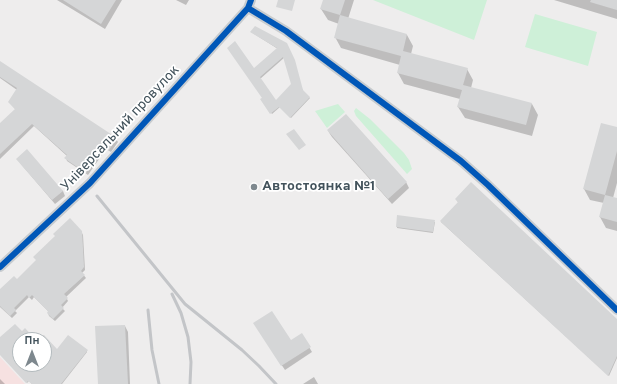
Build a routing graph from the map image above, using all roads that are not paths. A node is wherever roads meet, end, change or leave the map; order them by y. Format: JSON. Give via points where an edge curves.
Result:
{"nodes":[{"id":1,"x":250,"y":4,"type":"edge"},
{"id":2,"x":0,"y":267,"type":"edge"},
{"id":3,"x":617,"y":310,"type":"edge"}],
"edges":[{"from":1,"to":2,"type":"street","name":"Універсальний провулок","via":[[90,183]]},
{"from":1,"to":3,"type":"street","via":[[461,161]]}]}
